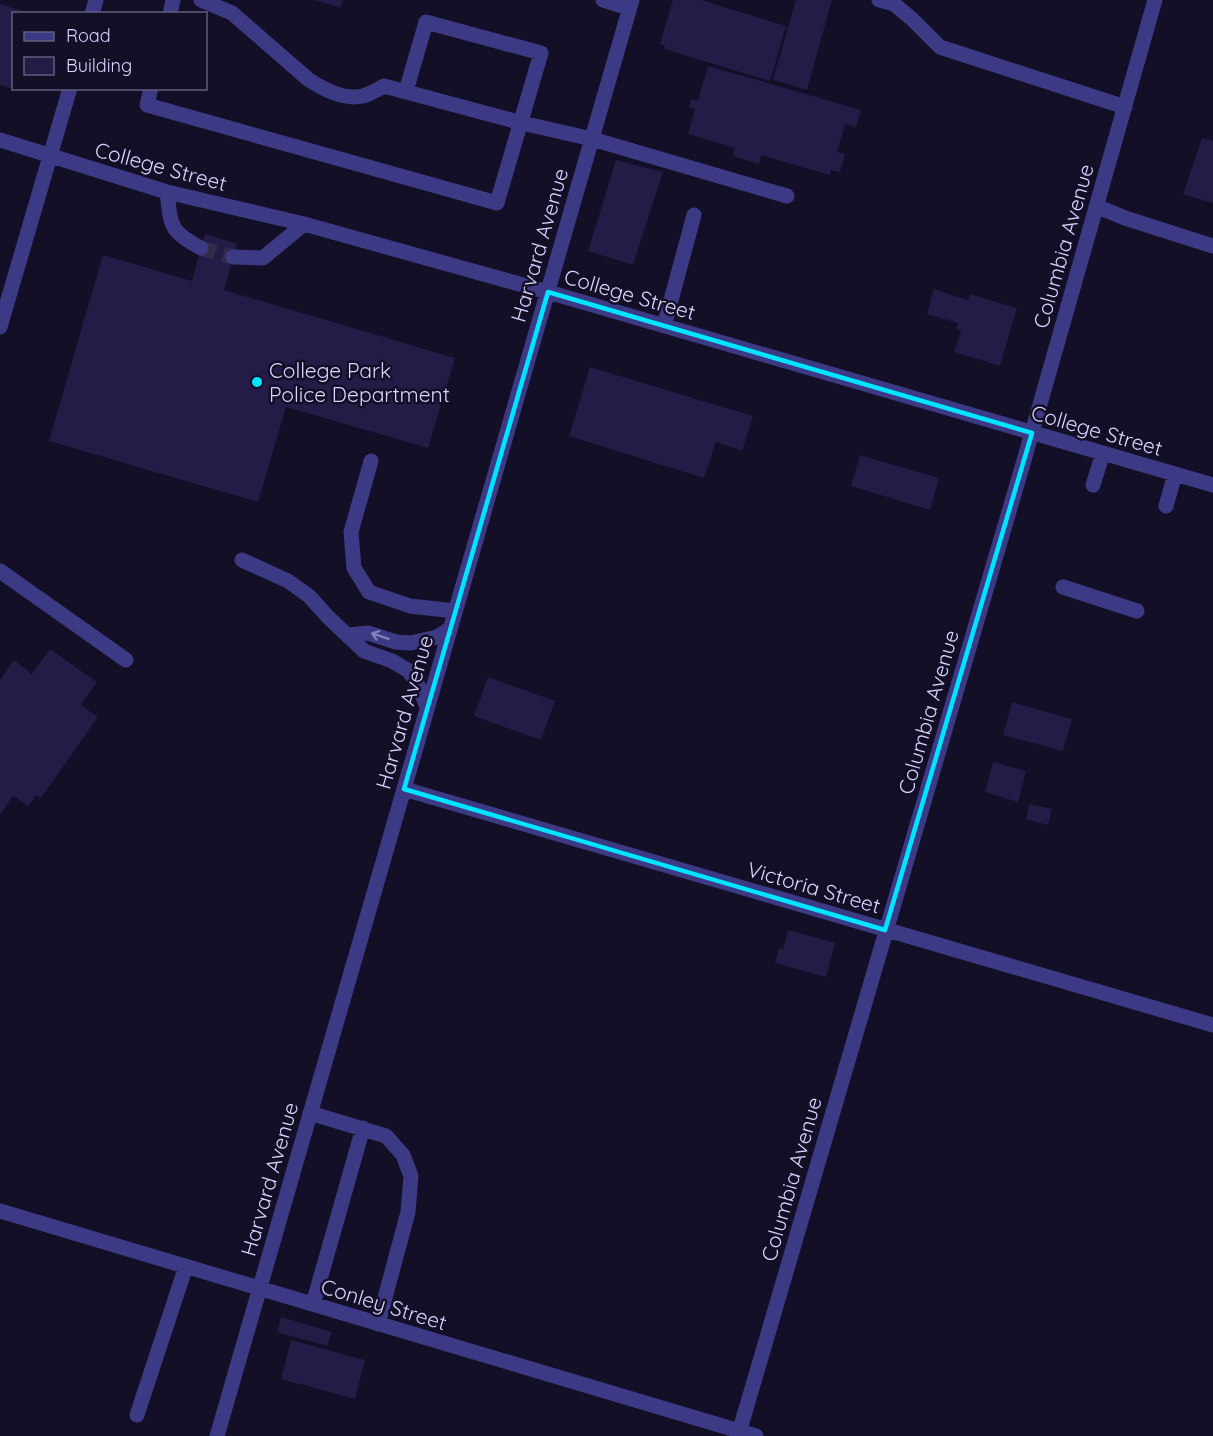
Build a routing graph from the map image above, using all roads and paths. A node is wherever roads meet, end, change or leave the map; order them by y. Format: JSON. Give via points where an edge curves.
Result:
{"nodes":[{"id":1,"x":201,"y":0,"type":"edge"},
{"id":2,"x":603,"y":0,"type":"edge"},
{"id":3,"x":879,"y":0,"type":"edge"},
{"id":4,"x":1155,"y":0,"type":"edge"},
{"id":5,"x":630,"y":4,"type":"edge"},
{"id":6,"x":69,"y":90,"type":"edge"},
{"id":7,"x":151,"y":90,"type":"edge"},
{"id":8,"x":406,"y":91,"type":"junction"},
{"id":9,"x":1125,"y":107,"type":"junction"},
{"id":10,"x":522,"y":123,"type":"junction"},
{"id":11,"x":592,"y":139,"type":"junction"},
{"id":12,"x":0,"y":140,"type":"edge"},
{"id":13,"x":50,"y":156,"type":"junction"},
{"id":14,"x":167,"y":192,"type":"junction"},
{"id":15,"x":787,"y":196,"type":"dead end"},
{"id":16,"x":1096,"y":206,"type":"junction"},
{"id":17,"x":694,"y":215,"type":"dead end"},
{"id":18,"x":304,"y":224,"type":"junction"},
{"id":19,"x":1213,"y":246,"type":"edge"},
{"id":20,"x":201,"y":248,"type":"tunnel mouth"},
{"id":21,"x":233,"y":257,"type":"tunnel mouth"},
{"id":22,"x":548,"y":292,"type":"junction"},
{"id":23,"x":664,"y":326,"type":"junction"},
{"id":24,"x":0,"y":327,"type":"edge"},
{"id":25,"x":1032,"y":433,"type":"junction"},
{"id":26,"x":1103,"y":453,"type":"junction"},
{"id":27,"x":371,"y":461,"type":"dead end"},
{"id":28,"x":1175,"y":474,"type":"junction"},
{"id":29,"x":1213,"y":484,"type":"edge"},
{"id":30,"x":1093,"y":486,"type":"dead end"},
{"id":31,"x":1166,"y":506,"type":"dead end"},
{"id":32,"x":242,"y":560,"type":"dead end"},
{"id":33,"x":2,"y":577,"type":"edge"},
{"id":34,"x":1063,"y":586,"type":"dead end"},
{"id":35,"x":1137,"y":610,"type":"dead end"},
{"id":36,"x":455,"y":611,"type":"junction"},
{"id":37,"x":450,"y":629,"type":"junction"},
{"id":38,"x":349,"y":635,"type":"junction"},
{"id":39,"x":126,"y":660,"type":"dead end"},
{"id":40,"x":428,"y":707,"type":"junction"},
{"id":41,"x":404,"y":789,"type":"junction"},
{"id":42,"x":885,"y":930,"type":"junction"},
{"id":43,"x":1213,"y":1025,"type":"edge"},
{"id":44,"x":310,"y":1113,"type":"junction"},
{"id":45,"x":363,"y":1128,"type":"junction"},
{"id":46,"x":0,"y":1211,"type":"edge"},
{"id":47,"x":186,"y":1266,"type":"junction"},
{"id":48,"x":260,"y":1289,"type":"junction"},
{"id":49,"x":313,"y":1304,"type":"junction"},
{"id":50,"x":378,"y":1324,"type":"junction"},
{"id":51,"x":137,"y":1414,"type":"dead end"},
{"id":52,"x":739,"y":1434,"type":"edge"},
{"id":53,"x":217,"y":1436,"type":"edge"},
{"id":54,"x":756,"y":1436,"type":"edge"}],
"edges":[{"from":1,"to":8,"type":"street","via":[[232,13],[322,88],[344,96],[364,96],[384,86]]},
{"from":2,"to":5,"type":"street"},
{"from":3,"to":9,"type":"street","via":[[894,4],[940,47]]},
{"from":4,"to":9,"type":"street","name":"Columbia Avenue"},
{"from":5,"to":11,"type":"street","name":"Harvard Avenue"},
{"from":6,"to":13,"type":"street"},
{"from":7,"to":10,"type":"street","via":[[147,105],[497,203]]},
{"from":8,"to":10,"type":"street"},
{"from":8,"to":10,"type":"street","via":[[426,22],[541,53]]},
{"from":9,"to":16,"type":"street","name":"Columbia Avenue"},
{"from":10,"to":11,"type":"street"},
{"from":11,"to":15,"type":"street"},
{"from":11,"to":22,"type":"street","name":"Harvard Avenue"},
{"from":12,"to":13,"type":"street","name":"College Street"},
{"from":13,"to":14,"type":"street","name":"College Street"},
{"from":13,"to":24,"type":"street"},
{"from":14,"to":18,"type":"street","name":"College Street"},
{"from":14,"to":20,"type":"street","via":[[171,224],[182,238]]},
{"from":16,"to":19,"type":"street"},
{"from":16,"to":25,"type":"street","name":"Columbia Avenue"},
{"from":17,"to":23,"type":"street"},
{"from":18,"to":21,"type":"street","via":[[263,258]]},
{"from":18,"to":22,"type":"street","name":"College Street"},
{"from":22,"to":23,"type":"street","name":"College Street"},
{"from":22,"to":36,"type":"street","name":"Harvard Avenue"},
{"from":23,"to":25,"type":"street","name":"College Street"},
{"from":25,"to":26,"type":"street","name":"College Street"},
{"from":25,"to":42,"type":"street","name":"Columbia Avenue"},
{"from":26,"to":28,"type":"street","name":"College Street"},
{"from":26,"to":30,"type":"street"},
{"from":27,"to":36,"type":"street","via":[[351,532],[354,568],[369,592],[410,606]]},
{"from":28,"to":29,"type":"street","name":"College Street"},
{"from":28,"to":31,"type":"street"},
{"from":32,"to":38,"type":"street","via":[[288,581]]},
{"from":33,"to":39,"type":"street"},
{"from":34,"to":35,"type":"street"},
{"from":36,"to":37,"type":"street","name":"Harvard Avenue"},
{"from":37,"to":38,"type":"street","one_way":true,"via":[[411,644],[368,633]]},
{"from":37,"to":40,"type":"street","name":"Harvard Avenue"},
{"from":38,"to":40,"type":"street","via":[[364,651],[409,671]]},
{"from":40,"to":41,"type":"street","name":"Harvard Avenue"},
{"from":41,"to":42,"type":"street","name":"Victoria Street"},
{"from":41,"to":44,"type":"street","name":"Harvard Avenue"},
{"from":42,"to":43,"type":"street","name":"Victoria Street"},
{"from":42,"to":52,"type":"street","name":"Columbia Avenue"},
{"from":44,"to":45,"type":"street"},
{"from":44,"to":48,"type":"street","name":"Harvard Avenue"},
{"from":45,"to":49,"type":"street"},
{"from":45,"to":50,"type":"street","via":[[386,1136],[403,1155],[411,1176],[408,1212]]},
{"from":46,"to":47,"type":"street","name":"Conley Street"},
{"from":47,"to":48,"type":"street","name":"Conley Street"},
{"from":47,"to":51,"type":"street"},
{"from":48,"to":49,"type":"street","name":"Conley Street"},
{"from":48,"to":53,"type":"street","name":"Harvard Avenue"},
{"from":49,"to":50,"type":"street","name":"Conley Street"},
{"from":50,"to":52,"type":"street","name":"Conley Street"},
{"from":52,"to":54,"type":"street","name":"Conley Street"}]}
